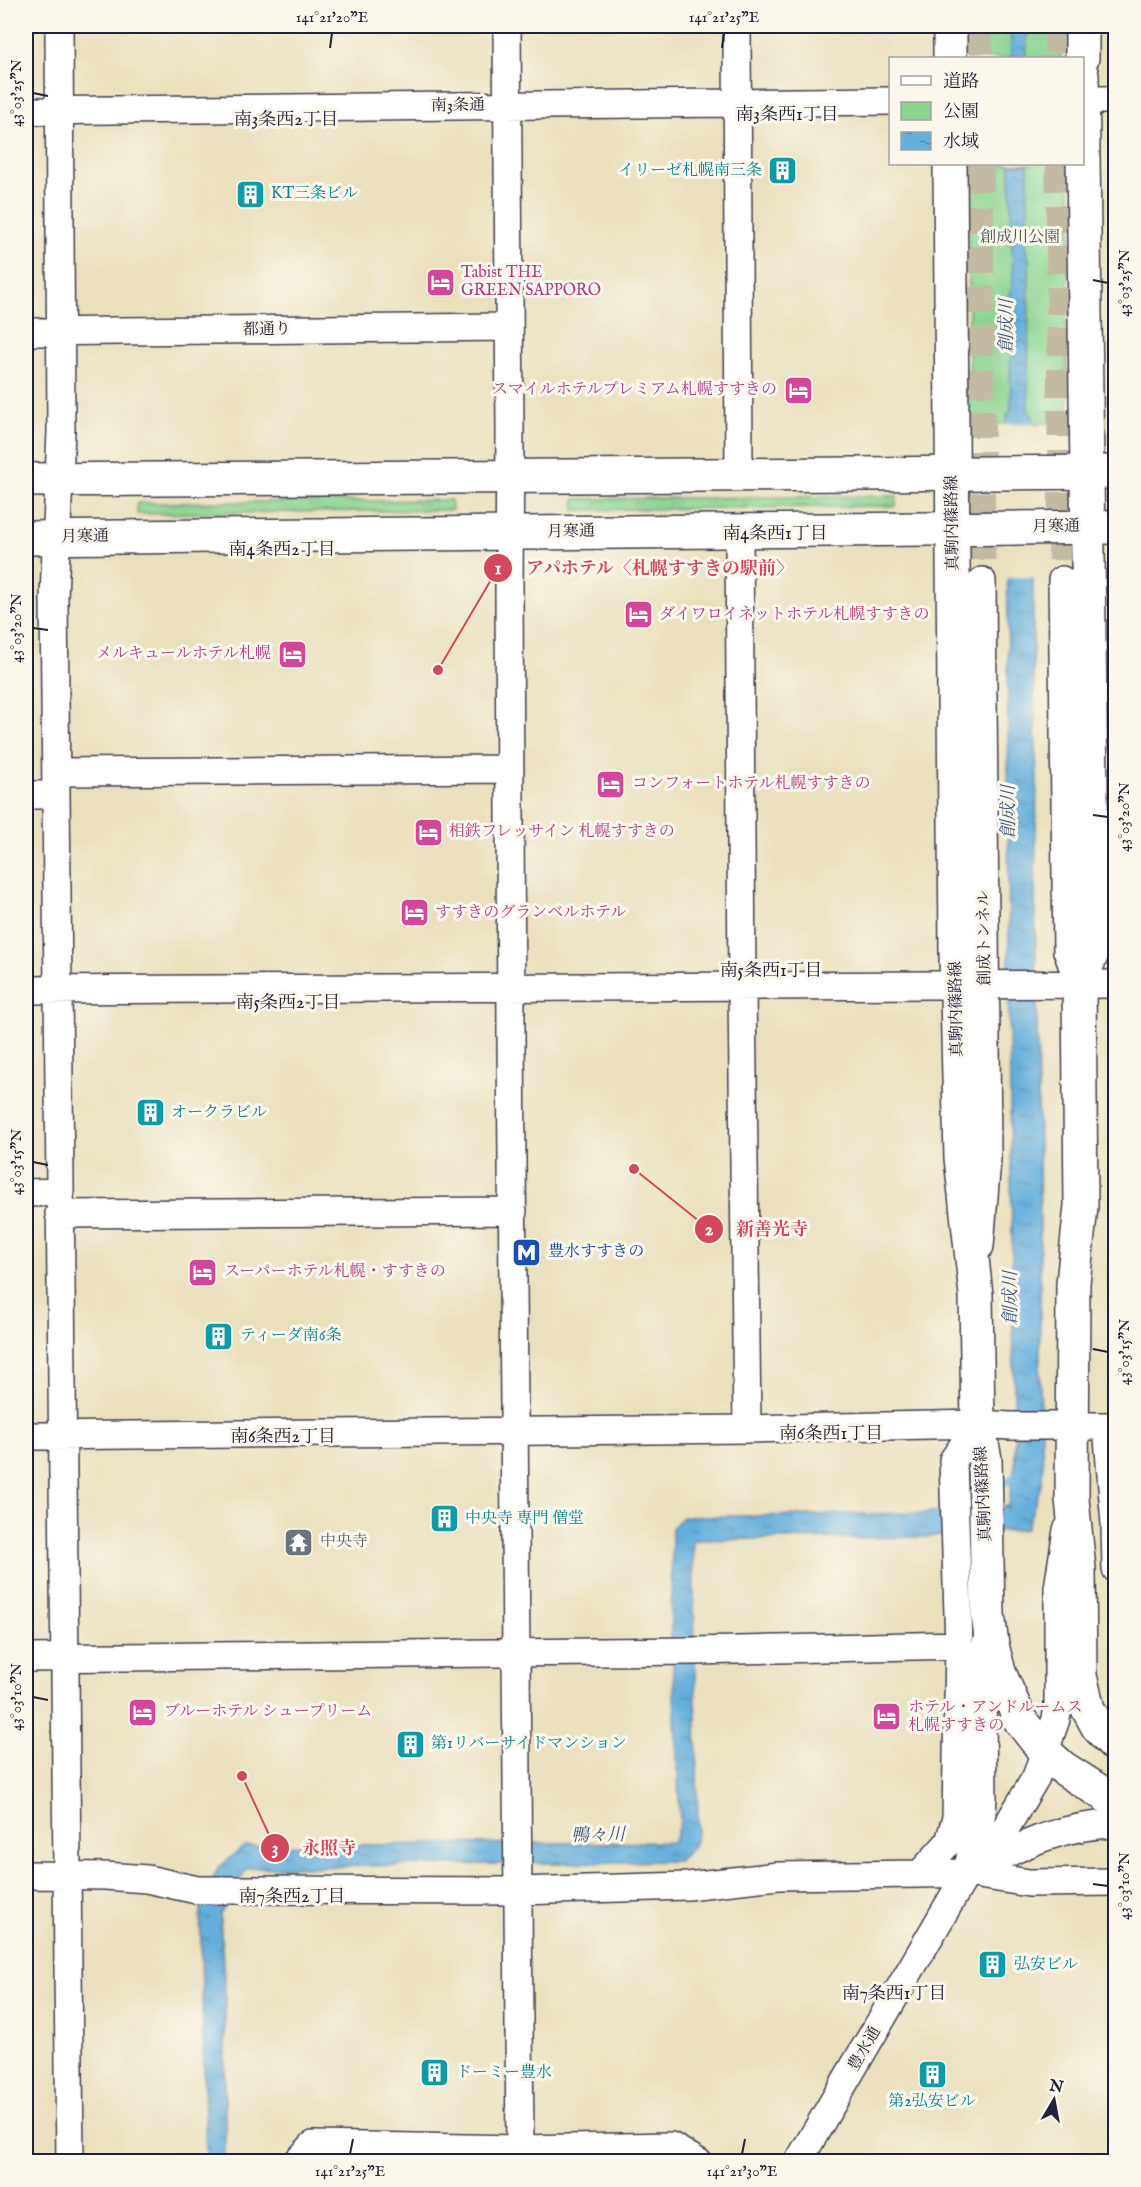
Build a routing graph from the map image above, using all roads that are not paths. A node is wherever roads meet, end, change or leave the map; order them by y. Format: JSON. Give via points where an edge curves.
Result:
{"nodes":[{"id":1,"x":59,"y":26,"type":"edge"},
{"id":2,"x":507,"y":26,"type":"edge"},
{"id":3,"x":736,"y":26,"type":"edge"},
{"id":4,"x":950,"y":26,"type":"edge"},
{"id":5,"x":1082,"y":26,"type":"edge"},
{"id":6,"x":950,"y":57,"type":"edge"},
{"id":7,"x":1082,"y":57,"type":"edge"},
{"id":8,"x":1084,"y":100,"type":"edge"},
{"id":9,"x":1116,"y":100,"type":"edge"},
{"id":10,"x":889,"y":101,"type":"edge"},
{"id":11,"x":736,"y":103,"type":"junction"},
{"id":12,"x":508,"y":105,"type":"junction"},
{"id":13,"x":26,"y":111,"type":"edge"},
{"id":14,"x":59,"y":111,"type":"junction"},
{"id":15,"x":1084,"y":121,"type":"edge"},
{"id":16,"x":950,"y":165,"type":"edge"},
{"id":17,"x":509,"y":327,"type":"junction"},
{"id":18,"x":26,"y":332,"type":"edge"},
{"id":19,"x":61,"y":332,"type":"junction"},
{"id":20,"x":952,"y":473,"type":"junction"},
{"id":21,"x":1101,"y":473,"type":"edge"},
{"id":22,"x":739,"y":475,"type":"junction"},
{"id":23,"x":510,"y":476,"type":"junction"},
{"id":24,"x":26,"y":480,"type":"edge"},
{"id":25,"x":59,"y":480,"type":"junction"},
{"id":26,"x":1102,"y":527,"type":"edge"},
{"id":27,"x":953,"y":529,"type":"junction"},
{"id":28,"x":739,"y":531,"type":"junction"},
{"id":29,"x":509,"y":533,"type":"junction"},
{"id":30,"x":41,"y":538,"type":"edge"},
{"id":31,"x":1062,"y":580,"type":"tunnel mouth"},
{"id":32,"x":982,"y":581,"type":"tunnel mouth"},
{"id":33,"x":510,"y":769,"type":"junction"},
{"id":34,"x":56,"y":784,"type":"junction"},
{"id":35,"x":26,"y":795,"type":"edge"},
{"id":36,"x":1079,"y":984,"type":"junction"},
{"id":37,"x":1116,"y":984,"type":"edge"},
{"id":38,"x":971,"y":985,"type":"junction"},
{"id":39,"x":742,"y":987,"type":"junction"},
{"id":40,"x":511,"y":988,"type":"junction"},
{"id":41,"x":26,"y":990,"type":"edge"},
{"id":42,"x":59,"y":991,"type":"junction"},
{"id":43,"x":26,"y":1193,"type":"edge"},
{"id":44,"x":59,"y":1203,"type":"junction"},
{"id":45,"x":513,"y":1211,"type":"junction"},
{"id":46,"x":994,"y":1425,"type":"junction"},
{"id":47,"x":1059,"y":1426,"type":"junction"},
{"id":48,"x":1111,"y":1426,"type":"edge"},
{"id":49,"x":747,"y":1429,"type":"junction"},
{"id":50,"x":515,"y":1431,"type":"junction"},
{"id":51,"x":63,"y":1435,"type":"junction"},
{"id":52,"x":26,"y":1436,"type":"edge"},
{"id":53,"x":1072,"y":1499,"type":"junction"},
{"id":54,"x":1116,"y":1569,"type":"edge"},
{"id":55,"x":987,"y":1614,"type":"junction"},
{"id":56,"x":959,"y":1645,"type":"junction"},
{"id":57,"x":517,"y":1652,"type":"junction"},
{"id":58,"x":26,"y":1658,"type":"edge"},
{"id":59,"x":66,"y":1658,"type":"junction"},
{"id":60,"x":1116,"y":1746,"type":"edge"},
{"id":61,"x":1045,"y":1752,"type":"junction"},
{"id":62,"x":1116,"y":1802,"type":"edge"},
{"id":63,"x":1116,"y":1824,"type":"edge"},
{"id":64,"x":519,"y":1868,"type":"junction"},
{"id":65,"x":967,"y":1873,"type":"junction"},
{"id":66,"x":920,"y":1874,"type":"junction"},
{"id":67,"x":26,"y":1875,"type":"edge"},
{"id":68,"x":67,"y":1876,"type":"junction"},
{"id":69,"x":1116,"y":1882,"type":"edge"},
{"id":70,"x":520,"y":2149,"type":"junction"},
{"id":71,"x":70,"y":2162,"type":"edge"},
{"id":72,"x":297,"y":2162,"type":"edge"},
{"id":73,"x":698,"y":2162,"type":"edge"},
{"id":74,"x":798,"y":2162,"type":"edge"}],
"edges":[{"from":1,"to":14,"type":"street"},
{"from":2,"to":12,"type":"street"},
{"from":3,"to":11,"type":"street"},
{"from":4,"to":6,"type":"main road"},
{"from":5,"to":7,"type":"main road"},
{"from":8,"to":9,"type":"street"},
{"from":10,"to":11,"type":"street","name":"南3条通"},
{"from":11,"to":12,"type":"street","name":"南3条通"},
{"from":11,"to":22,"type":"street"},
{"from":12,"to":14,"type":"street","name":"南3条通"},
{"from":12,"to":17,"type":"street"},
{"from":13,"to":14,"type":"street","name":"南3条通"},
{"from":14,"to":19,"type":"street"},
{"from":15,"to":21,"type":"main road"},
{"from":16,"to":20,"type":"main road","name":"真駒内篠路線"},
{"from":17,"to":19,"type":"street","name":"都通り"},
{"from":17,"to":23,"type":"street"},
{"from":18,"to":19,"type":"street","name":"都通り"},
{"from":19,"to":25,"type":"street"},
{"from":20,"to":21,"type":"main road"},
{"from":20,"to":22,"type":"main road"},
{"from":20,"to":27,"type":"main road","name":"真駒内篠路線"},
{"from":21,"to":26,"type":"main road"},
{"from":22,"to":23,"type":"main road"},
{"from":23,"to":25,"type":"main road"},
{"from":23,"to":29,"type":"street"},
{"from":24,"to":25,"type":"main road"},
{"from":25,"to":30,"type":"street"},
{"from":26,"to":27,"type":"main road","name":"月寒通"},
{"from":26,"to":36,"type":"main road","via":[[1093,951]]},
{"from":27,"to":28,"type":"main road","name":"月寒通"},
{"from":27,"to":38,"type":"main road","name":"真駒内篠路線"},
{"from":28,"to":29,"type":"main road","name":"月寒通"},
{"from":28,"to":39,"type":"street"},
{"from":29,"to":30,"type":"main road","name":"月寒通"},
{"from":29,"to":33,"type":"street"},
{"from":30,"to":34,"type":"street","via":[[54,597]]},
{"from":31,"to":36,"type":"street","via":[[1067,951]]},
{"from":32,"to":38,"type":"street","name":"創成トンネル"},
{"from":33,"to":34,"type":"street"},
{"from":33,"to":40,"type":"street"},
{"from":34,"to":35,"type":"street"},
{"from":34,"to":42,"type":"street"},
{"from":36,"to":37,"type":"street"},
{"from":36,"to":38,"type":"street"},
{"from":36,"to":47,"type":"main road","via":[[1081,1206]]},
{"from":38,"to":39,"type":"street"},
{"from":38,"to":46,"type":"main road","name":"真駒内篠路線","via":[[961,1158]]},
{"from":39,"to":40,"type":"street"},
{"from":39,"to":49,"type":"street"},
{"from":40,"to":42,"type":"street"},
{"from":40,"to":45,"type":"street"},
{"from":41,"to":42,"type":"street"},
{"from":42,"to":44,"type":"street"},
{"from":43,"to":44,"type":"street"},
{"from":44,"to":45,"type":"street"},
{"from":44,"to":51,"type":"street"},
{"from":45,"to":50,"type":"street"},
{"from":46,"to":47,"type":"street"},
{"from":46,"to":49,"type":"street"},
{"from":46,"to":55,"type":"main road","name":"真駒内篠路線","via":[[985,1460]]},
{"from":46,"to":56,"type":"street","via":[[953,1460]]},
{"from":47,"to":48,"type":"street"},
{"from":47,"to":53,"type":"main road"},
{"from":48,"to":54,"type":"street"},
{"from":49,"to":50,"type":"street"},
{"from":50,"to":51,"type":"street"},
{"from":50,"to":57,"type":"street"},
{"from":51,"to":52,"type":"street"},
{"from":51,"to":59,"type":"street"},
{"from":53,"to":60,"type":"main road","via":[[1079,1569],[1081,1684],[1098,1727]]},
{"from":53,"to":61,"type":"street","via":[[1058,1588],[1058,1706]]},
{"from":55,"to":61,"type":"main road","name":"真駒内篠路線","via":[[992,1645],[1009,1698],[1020,1720]]},
{"from":55,"to":65,"type":"street","via":[[983,1805]]},
{"from":56,"to":57,"type":"street"},
{"from":56,"to":66,"type":"street","via":[[956,1818],[949,1842]]},
{"from":57,"to":59,"type":"street"},
{"from":57,"to":64,"type":"street"},
{"from":58,"to":59,"type":"street"},
{"from":59,"to":68,"type":"street"},
{"from":61,"to":62,"type":"main road","name":"真駒内篠路線"},
{"from":61,"to":65,"type":"street","via":[[1004,1831]]},
{"from":63,"to":65,"type":"street","via":[[1076,1827],[1029,1841]]},
{"from":64,"to":66,"type":"street","via":[[687,1886],[778,1876]]},
{"from":64,"to":68,"type":"street","via":[[236,1890],[197,1890],[147,1880]]},
{"from":64,"to":70,"type":"street"},
{"from":65,"to":66,"type":"street"},
{"from":65,"to":69,"type":"street","via":[[1029,1882]]},
{"from":65,"to":74,"type":"street","name":"豊水通"},
{"from":67,"to":68,"type":"street"},
{"from":68,"to":71,"type":"street"},
{"from":70,"to":72,"type":"street","via":[[313,2145]]},
{"from":70,"to":73,"type":"street","via":[[670,2146]]}]}
